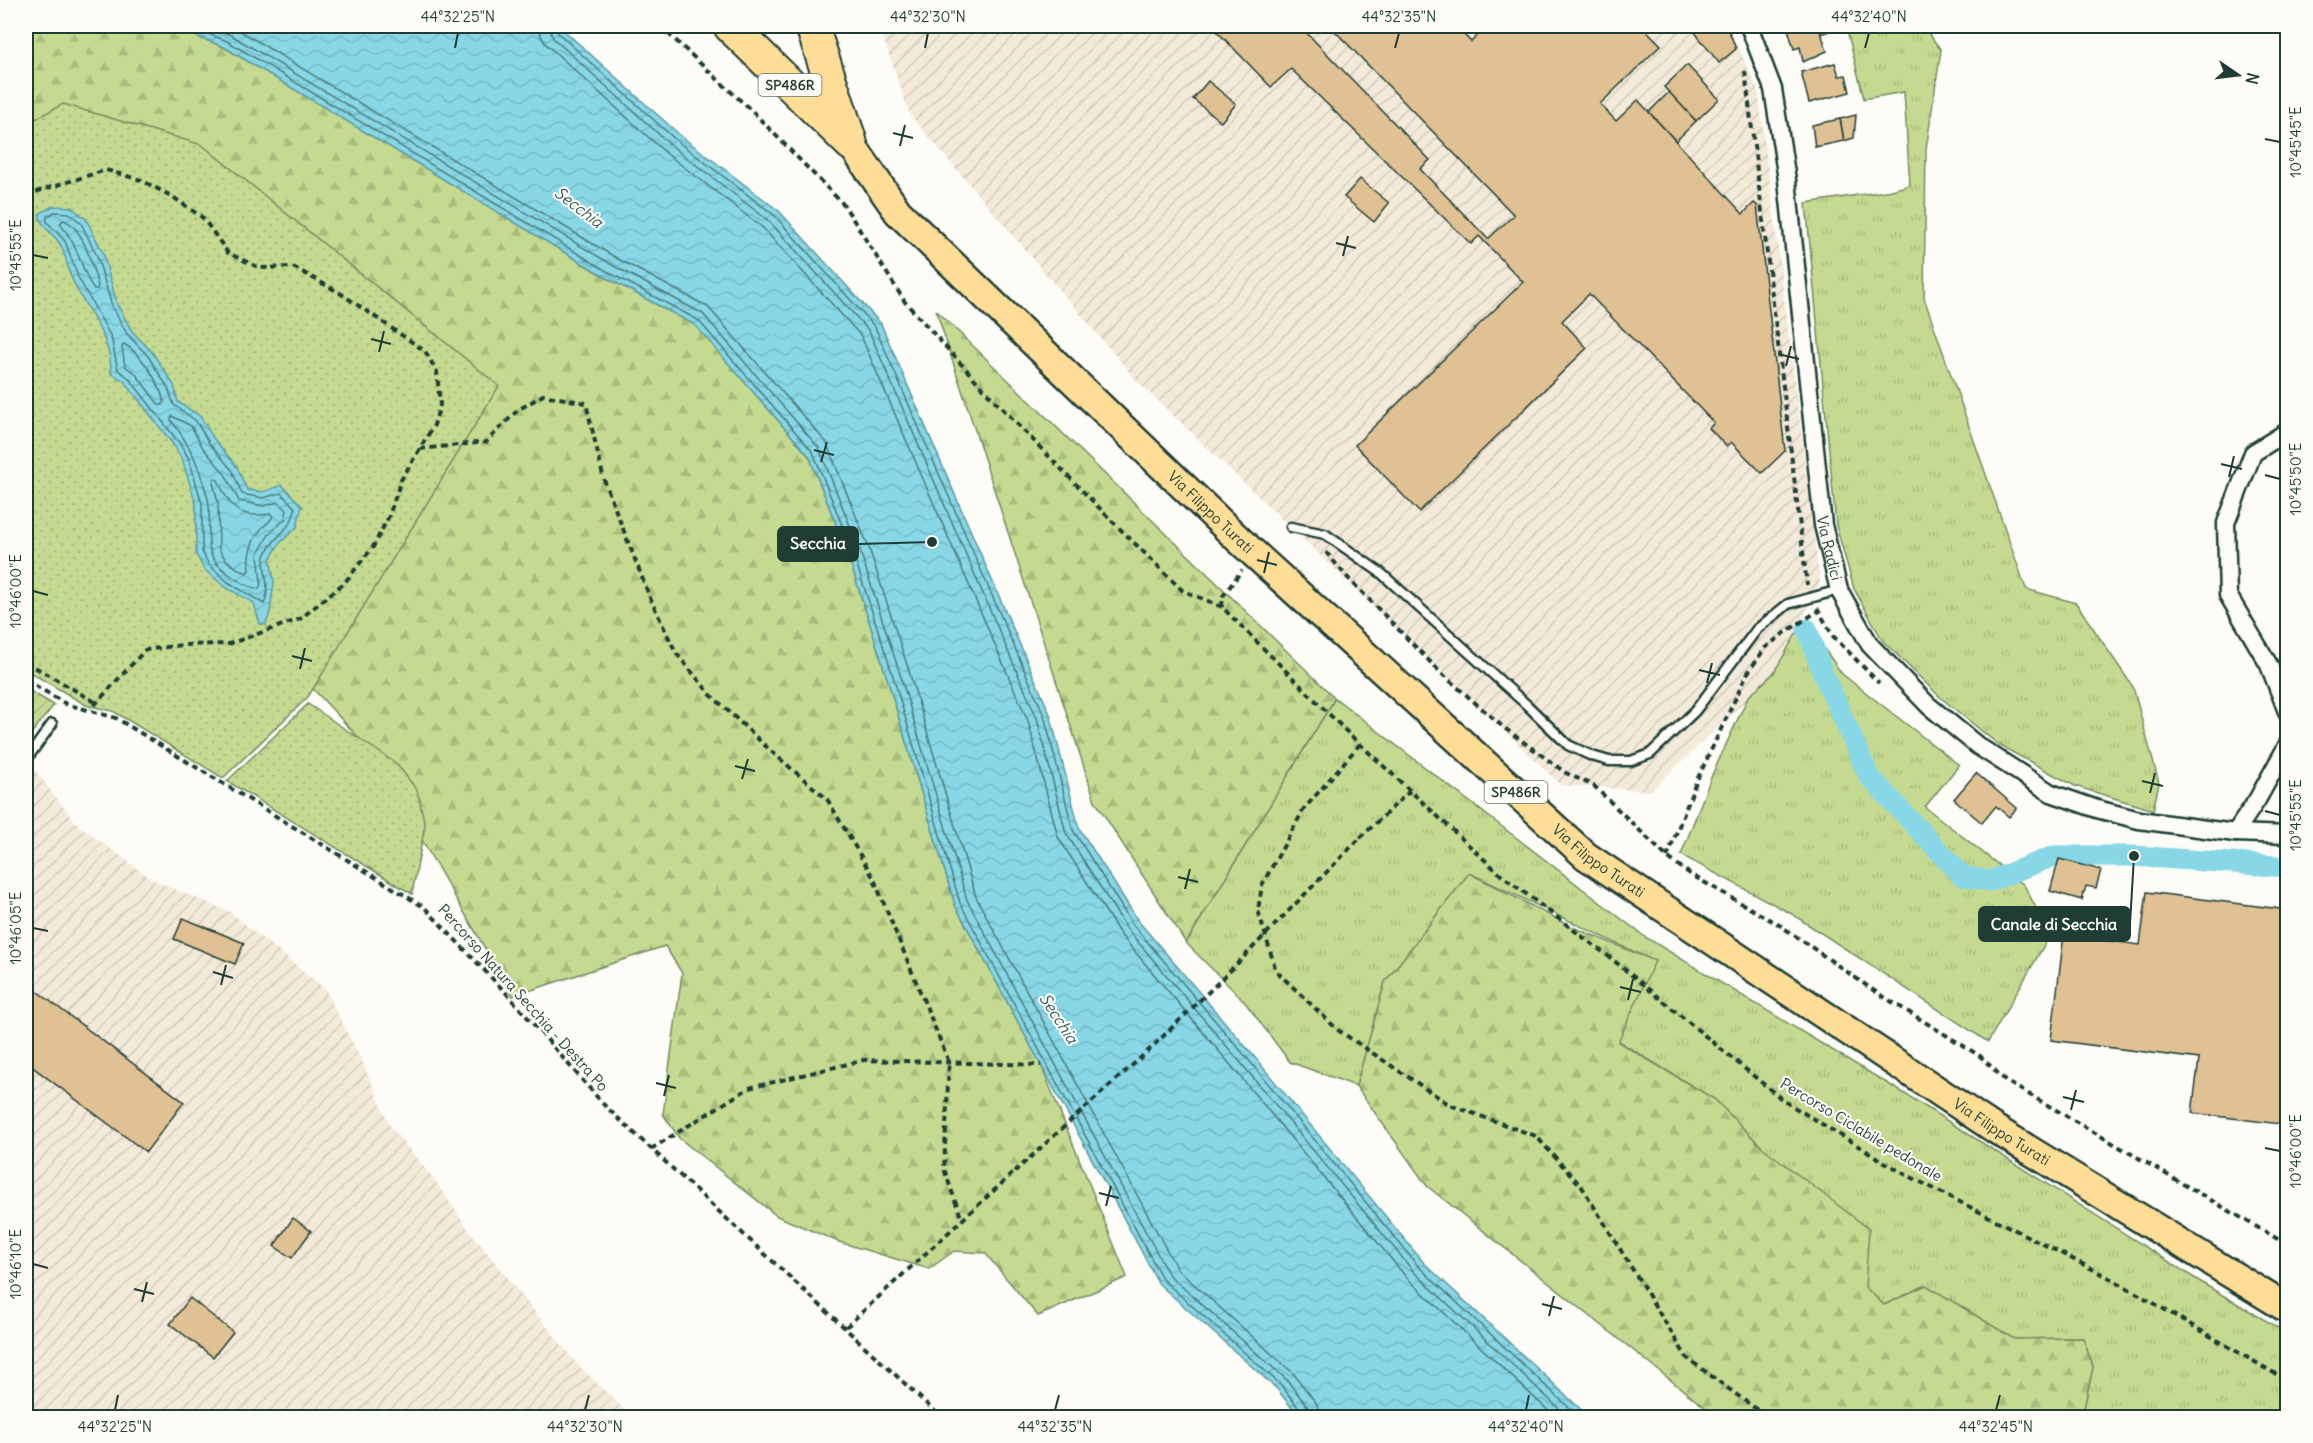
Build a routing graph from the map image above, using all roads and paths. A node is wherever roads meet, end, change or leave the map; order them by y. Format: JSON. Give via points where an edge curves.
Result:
{"nodes":[{"id":1,"x":660,"y":26,"type":"edge"},
{"id":2,"x":730,"y":26,"type":"edge"},
{"id":3,"x":812,"y":26,"type":"edge"},
{"id":4,"x":1749,"y":26,"type":"edge"},
{"id":5,"x":1745,"y":64,"type":"dead end"},
{"id":6,"x":851,"y":144,"type":"junction"},
{"id":7,"x":26,"y":195,"type":"edge"},
{"id":8,"x":2288,"y":430,"type":"edge"},
{"id":9,"x":420,"y":449,"type":"junction"},
{"id":10,"x":1292,"y":526,"type":"joint"},
{"id":11,"x":1244,"y":567,"type":"dead end"},
{"id":12,"x":1839,"y":590,"type":"junction"},
{"id":13,"x":1809,"y":596,"type":"junction"},
{"id":14,"x":1222,"y":607,"type":"junction"},
{"id":15,"x":1819,"y":611,"type":"dead end"},
{"id":16,"x":26,"y":662,"type":"edge"},
{"id":17,"x":26,"y":680,"type":"edge"},
{"id":18,"x":97,"y":703,"type":"junction"},
{"id":19,"x":91,"y":709,"type":"junction"},
{"id":20,"x":2288,"y":714,"type":"edge"},
{"id":21,"x":52,"y":724,"type":"dead end"},
{"id":22,"x":1360,"y":744,"type":"junction"},
{"id":23,"x":2288,"y":744,"type":"edge"},
{"id":24,"x":26,"y":760,"type":"edge"},
{"id":25,"x":1410,"y":791,"type":"junction"},
{"id":26,"x":2235,"y":833,"type":"junction"},
{"id":27,"x":2288,"y":835,"type":"edge"},
{"id":28,"x":1667,"y":857,"type":"junction"},
{"id":29,"x":949,"y":1062,"type":"junction"},
{"id":30,"x":1041,"y":1065,"type":"dead end"},
{"id":31,"x":651,"y":1149,"type":"junction"},
{"id":32,"x":962,"y":1220,"type":"junction"},
{"id":33,"x":2288,"y":1245,"type":"edge"},
{"id":34,"x":2288,"y":1309,"type":"edge"},
{"id":35,"x":846,"y":1327,"type":"junction"},
{"id":36,"x":2288,"y":1381,"type":"edge"},
{"id":37,"x":942,"y":1418,"type":"edge"},
{"id":38,"x":1768,"y":1418,"type":"edge"}],
"edges":[{"from":1,"to":14,"type":"path","via":[[754,113],[844,205],[905,302],[1001,407],[1182,590]]},
{"from":2,"to":6,"type":"highway","number":"SP486R"},
{"from":3,"to":6,"type":"highway","number":"SP486R"},
{"from":4,"to":12,"type":"street","name":"Via Radici","via":[[1773,89],[1787,180],[1823,525]]},
{"from":5,"to":13,"type":"path"},
{"from":6,"to":34,"type":"main road","name":"Via Filippo Turati","number":"SP486R","via":[[898,212],[1238,538],[1586,856],[1995,1129]]},
{"from":7,"to":9,"type":"path","via":[[106,170],[141,180],[203,218],[228,253],[260,268],[293,267],[340,293],[425,351],[437,372],[440,405]]},
{"from":8,"to":20,"type":"street","via":[[2253,453],[2226,523],[2228,596],[2269,665]]},
{"from":9,"to":18,"type":"path","via":[[401,480],[373,547],[345,582],[300,619],[229,644],[145,650]]},
{"from":9,"to":29,"type":"path","via":[[486,442],[518,410],[543,395],[586,403],[604,480],[676,653],[711,695],[827,799],[873,877]]},
{"from":10,"to":13,"type":"lane","via":[[1325,534],[1381,573],[1568,745],[1609,760],[1631,761],[1650,754],[1695,711],[1757,629],[1788,603]]},
{"from":10,"to":28,"type":"path","via":[[1320,544],[1347,577],[1503,728],[1566,773],[1594,786]]},
{"from":11,"to":14,"type":"path","via":[[1223,596]]},
{"from":12,"to":13,"type":"lane"},
{"from":12,"to":26,"type":"street","name":"Via Radici","via":[[1870,645],[1929,706],[1978,746],[2051,793],[2139,820]]},
{"from":14,"to":22,"type":"path","name":"Percorso Ciclabile pedonale"},
{"from":15,"to":28,"type":"path","via":[[1765,648],[1747,674],[1696,782]]},
{"from":16,"to":18,"type":"path"},
{"from":17,"to":19,"type":"path","name":"Percorso Natura Secchia - Destra Po","via":[[66,704]]},
{"from":18,"to":19,"type":"path"},
{"from":19,"to":31,"type":"path","name":"Percorso Natura Secchia - Destra Po","via":[[116,718],[424,907],[605,1106]]},
{"from":21,"to":24,"type":"lane"},
{"from":22,"to":25,"type":"path","name":"Percorso Ciclabile pedonale"},
{"from":22,"to":38,"type":"path","via":[[1304,809],[1263,885],[1258,910],[1276,971],[1338,1030],[1450,1105],[1536,1136],[1582,1187],[1687,1358]]},
{"from":23,"to":26,"type":"street"},
{"from":25,"to":32,"type":"path","bridge":true,"via":[[1147,1052]]},
{"from":25,"to":36,"type":"path","name":"Percorso Ciclabile pedonale","via":[[1501,874],[1612,959],[1784,1101],[1901,1172],[2110,1278]]},
{"from":26,"to":27,"type":"street","name":"Via Radici"},
{"from":28,"to":33,"type":"path","via":[[1980,1056],[2006,1081]]},
{"from":29,"to":30,"type":"path"},
{"from":29,"to":31,"type":"path","via":[[864,1060],[749,1088]]},
{"from":29,"to":32,"type":"path","via":[[944,1169]]},
{"from":31,"to":35,"type":"path","name":"Percorso Natura Secchia - Destra Po"},
{"from":32,"to":35,"type":"path"},
{"from":35,"to":37,"type":"path","name":"Percorso Natura Secchia - Destra Po"}]}
